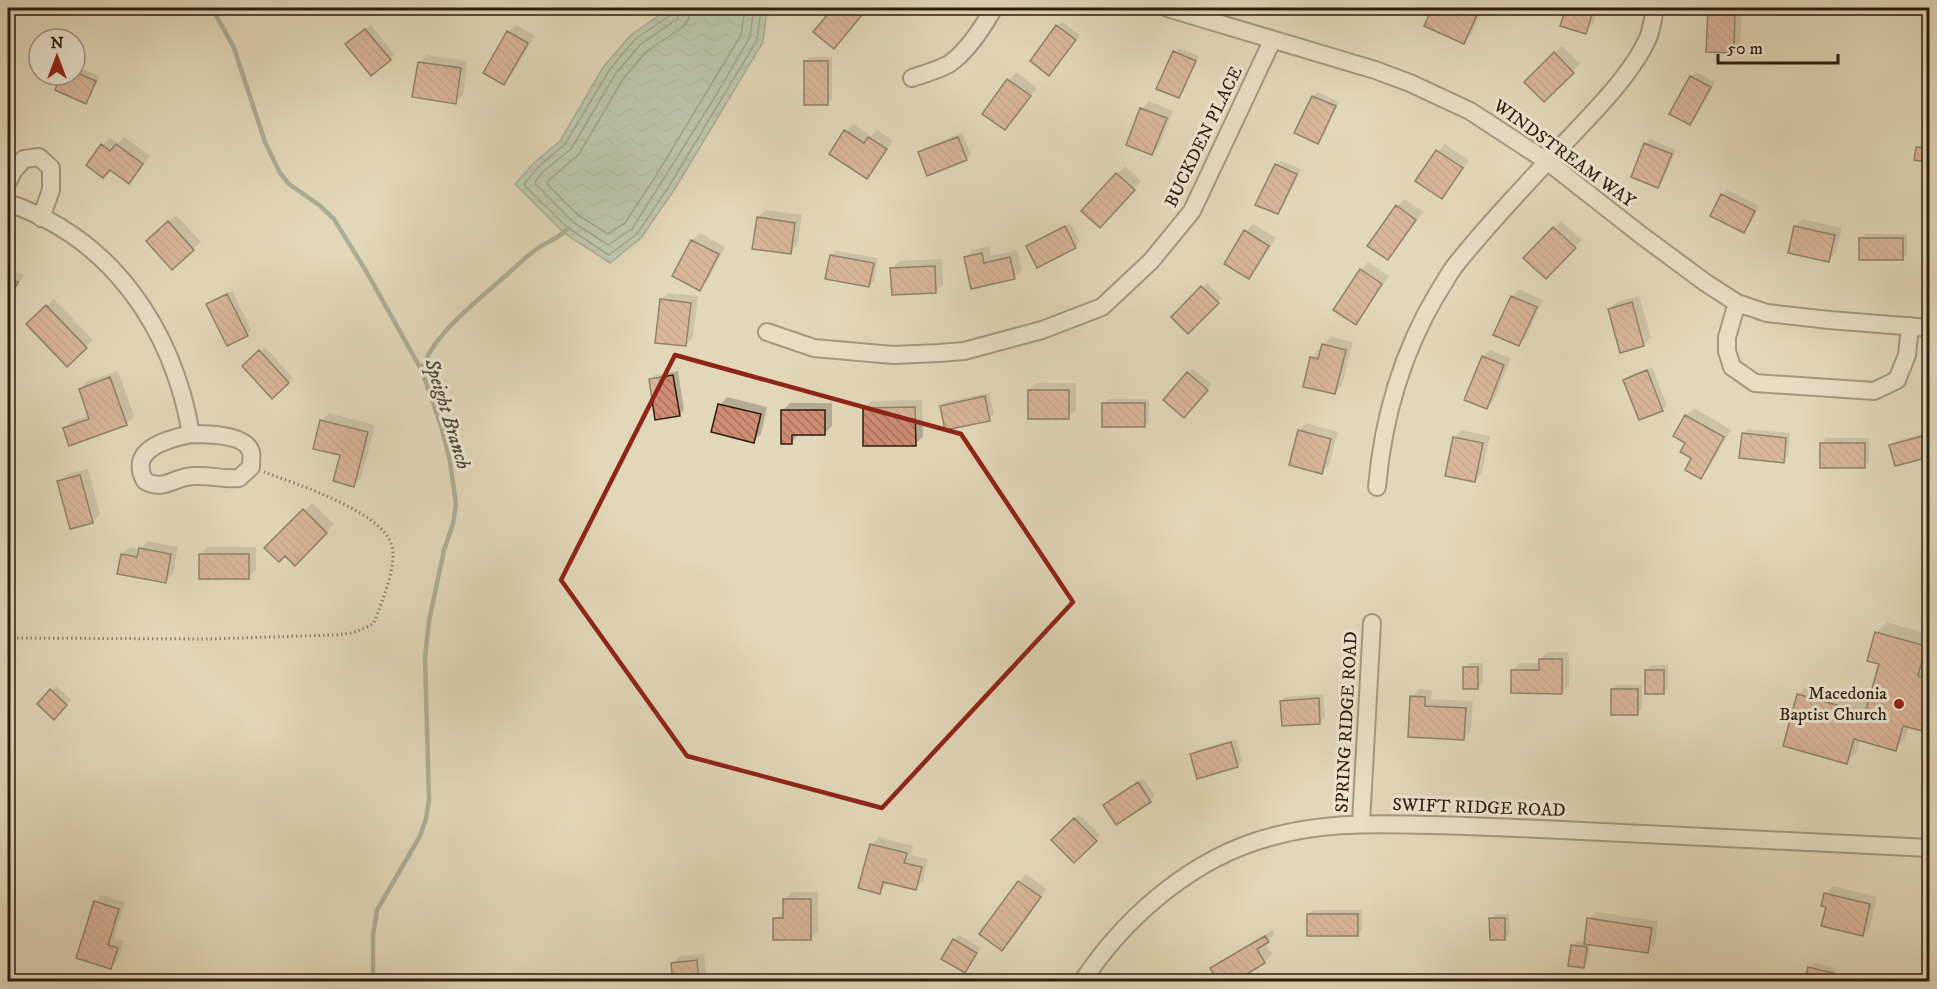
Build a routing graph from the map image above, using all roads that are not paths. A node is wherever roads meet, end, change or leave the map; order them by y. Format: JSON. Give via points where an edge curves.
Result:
{"nodes":[{"id":1,"x":994,"y":8,"type":"edge"},
{"id":2,"x":1167,"y":8,"type":"edge"},
{"id":3,"x":1655,"y":8,"type":"edge"},
{"id":4,"x":1272,"y":40,"type":"junction"},
{"id":5,"x":912,"y":78,"type":"dead end"},
{"id":6,"x":1548,"y":162,"type":"junction"},
{"id":7,"x":8,"y":182,"type":"edge"},
{"id":8,"x":8,"y":203,"type":"edge"},
{"id":9,"x":41,"y":218,"type":"junction"},
{"id":10,"x":1737,"y":303,"type":"junction"},
{"id":11,"x":1910,"y":326,"type":"junction"},
{"id":12,"x":1929,"y":328,"type":"edge"},
{"id":13,"x":767,"y":332,"type":"dead end"},
{"id":14,"x":191,"y":434,"type":"junction"},
{"id":15,"x":1377,"y":487,"type":"dead end"},
{"id":16,"x":1372,"y":623,"type":"dead end"},
{"id":17,"x":1361,"y":823,"type":"junction"},
{"id":18,"x":1929,"y":848,"type":"edge"},
{"id":19,"x":1082,"y":981,"type":"edge"}],
"edges":[{"from":1,"to":5,"type":"street","via":[[948,64]]},
{"from":2,"to":4,"type":"street","name":"WINDSTREAM WAY"},
{"from":3,"to":6,"type":"street","via":[[1648,38],[1625,75]]},
{"from":4,"to":6,"type":"street","name":"WINDSTREAM WAY","via":[[1375,70],[1442,97]]},
{"from":4,"to":13,"type":"street","name":"BUCKDEN PLACE","via":[[1192,211],[1151,261],[1102,307],[1042,330],[964,351],[939,353],[893,355],[814,348]]},
{"from":6,"to":10,"type":"street","name":"WINDSTREAM WAY","via":[[1706,284]]},
{"from":6,"to":15,"type":"street","via":[[1492,221],[1453,269],[1428,309],[1393,395]]},
{"from":7,"to":9,"type":"street","via":[[24,159],[39,158],[51,168],[51,190]]},
{"from":8,"to":9,"type":"street"},
{"from":9,"to":14,"type":"street","via":[[90,249],[140,302],[173,366]]},
{"from":10,"to":11,"type":"street","name":"WINDSTREAM WAY","via":[[1767,313]]},
{"from":10,"to":11,"type":"street","via":[[1727,351],[1732,367],[1755,383],[1874,391],[1897,380],[1907,355]]},
{"from":11,"to":12,"type":"street","name":"WINDSTREAM WAY"},
{"from":14,"to":14,"type":"street","via":[[150,449],[141,458],[145,481],[163,486],[187,477],[239,478],[251,467],[251,452],[246,444],[228,437]]},
{"from":16,"to":17,"type":"street","name":"SPRING RIDGE ROAD"},
{"from":17,"to":18,"type":"street","name":"SWIFT RIDGE ROAD"},
{"from":17,"to":19,"type":"street","name":"SWIFT RIDGE ROAD","via":[[1281,834],[1224,854],[1169,887],[1118,935]]}]}
